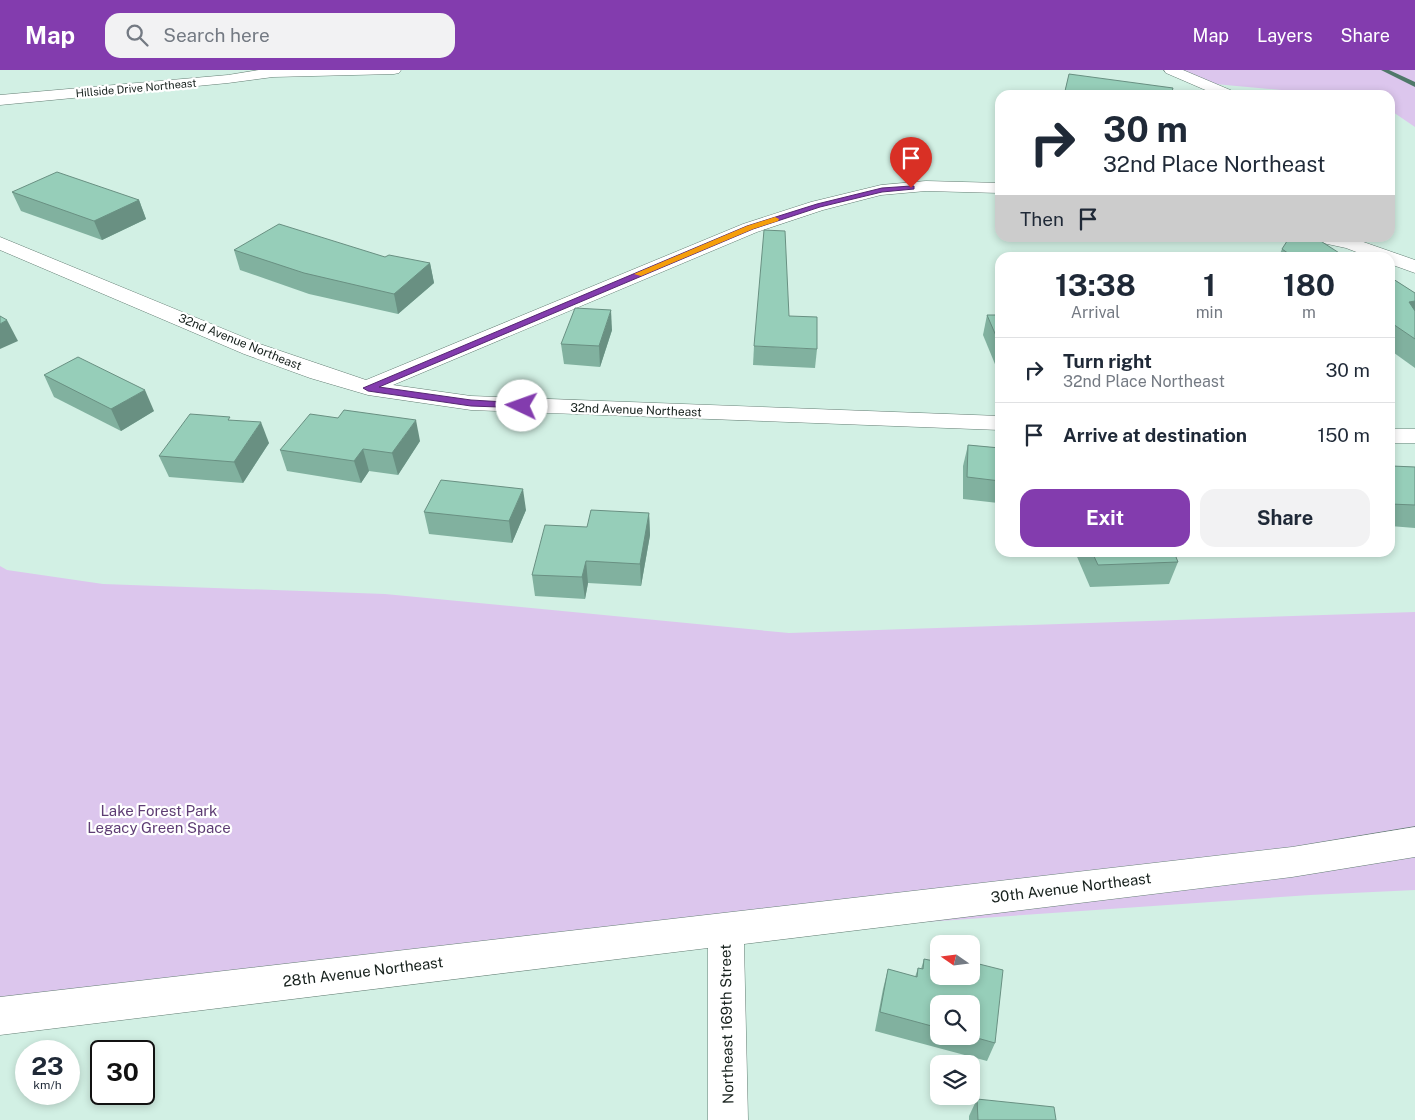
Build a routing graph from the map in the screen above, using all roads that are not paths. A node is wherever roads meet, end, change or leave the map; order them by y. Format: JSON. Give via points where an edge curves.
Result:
{"nodes":[{"id":1,"x":394,"y":70,"type":"edge"},
{"id":2,"x":1171,"y":70,"type":"edge"},
{"id":3,"x":270,"y":72,"type":"edge"},
{"id":4,"x":1218,"y":90,"type":"edge"},
{"id":5,"x":0,"y":100,"type":"edge"},
{"id":6,"x":995,"y":188,"type":"edge"},
{"id":7,"x":1346,"y":242,"type":"edge"},
{"id":8,"x":0,"y":243,"type":"edge"},
{"id":9,"x":1375,"y":252,"type":"edge"},
{"id":10,"x":1395,"y":260,"type":"edge"},
{"id":11,"x":1415,"y":267,"type":"edge"},
{"id":12,"x":368,"y":388,"type":"junction"},
{"id":13,"x":995,"y":423,"type":"edge"},
{"id":14,"x":1395,"y":436,"type":"edge"},
{"id":15,"x":1415,"y":436,"type":"edge"},
{"id":16,"x":1415,"y":842,"type":"edge"},
{"id":17,"x":726,"y":929,"type":"junction"},
{"id":18,"x":0,"y":1016,"type":"edge"},
{"id":19,"x":728,"y":1120,"type":"edge"}],
"edges":[{"from":1,"to":3,"type":"street","name":"Hillside Drive Northeast"},
{"from":2,"to":4,"type":"street"},
{"from":3,"to":5,"type":"street","name":"Hillside Drive Northeast"},
{"from":6,"to":12,"type":"street","via":[[926,186],[882,190],[817,206],[750,228]]},
{"from":7,"to":9,"type":"street"},
{"from":8,"to":12,"type":"street","name":"32nd Avenue Northeast","via":[[252,348]]},
{"from":10,"to":11,"type":"street"},
{"from":12,"to":13,"type":"street","name":"32nd Avenue Northeast","via":[[471,403],[555,408]]},
{"from":14,"to":15,"type":"street"},
{"from":16,"to":17,"type":"street","name":"30th Avenue Northeast","via":[[1292,862]]},
{"from":17,"to":18,"type":"street","name":"28th Avenue Northeast"},
{"from":17,"to":19,"type":"street","name":"Northeast 169th Street"}]}
